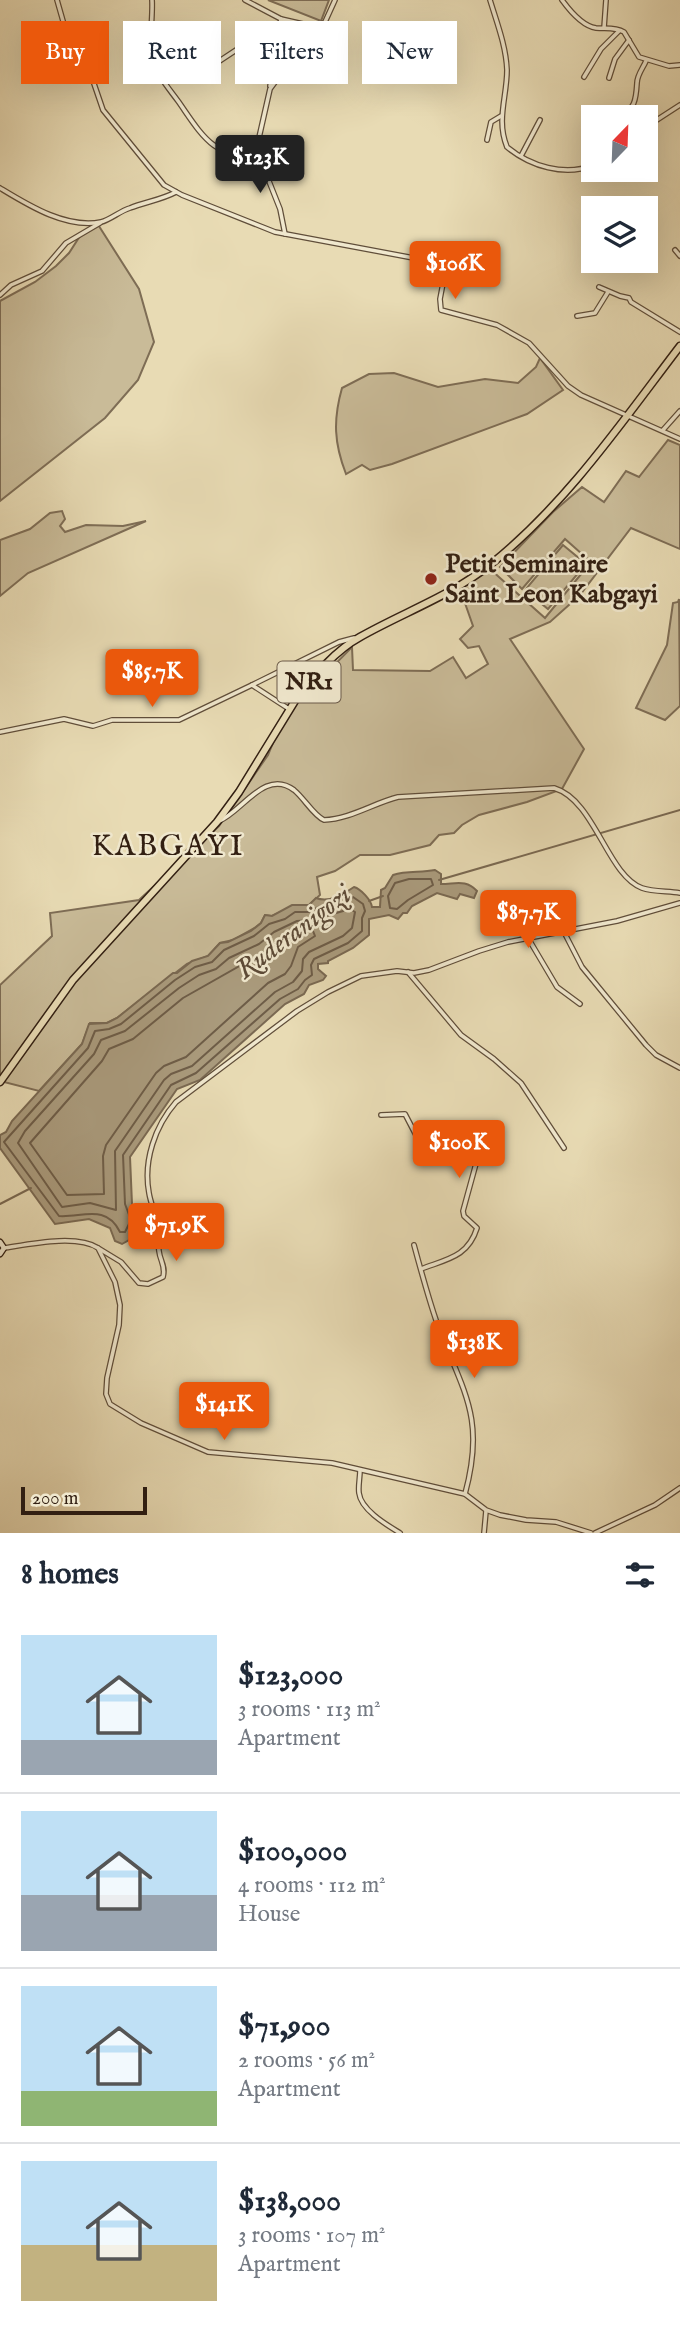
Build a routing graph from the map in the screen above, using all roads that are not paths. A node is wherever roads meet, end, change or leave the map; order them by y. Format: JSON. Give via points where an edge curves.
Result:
{"nodes":[{"id":1,"x":57,"y":0,"type":"edge"},
{"id":2,"x":152,"y":0,"type":"edge"},
{"id":3,"x":245,"y":0,"type":"edge"},
{"id":4,"x":335,"y":0,"type":"edge"},
{"id":5,"x":490,"y":0,"type":"edge"},
{"id":6,"x":562,"y":0,"type":"edge"},
{"id":7,"x":607,"y":0,"type":"edge"},
{"id":8,"x":281,"y":19,"type":"joint"},
{"id":9,"x":290,"y":21,"type":"edge"},
{"id":10,"x":325,"y":21,"type":"edge"},
{"id":11,"x":604,"y":28,"type":"junction"},
{"id":12,"x":620,"y":29,"type":"junction"},
{"id":13,"x":629,"y":40,"type":"junction"},
{"id":14,"x":646,"y":61,"type":"junction"},
{"id":15,"x":680,"y":65,"type":"edge"},
{"id":16,"x":584,"y":77,"type":"dead end"},
{"id":17,"x":609,"y":78,"type":"dead end"},
{"id":18,"x":271,"y":84,"type":"edge"},
{"id":19,"x":274,"y":84,"type":"edge"},
{"id":20,"x":270,"y":89,"type":"junction"},
{"id":21,"x":634,"y":105,"type":"edge"},
{"id":22,"x":680,"y":105,"type":"edge"},
{"id":23,"x":501,"y":116,"type":"junction"},
{"id":24,"x":658,"y":119,"type":"edge"},
{"id":25,"x":540,"y":120,"type":"dead end"},
{"id":26,"x":487,"y":140,"type":"dead end"},
{"id":27,"x":257,"y":151,"type":"junction"},
{"id":28,"x":521,"y":156,"type":"junction"},
{"id":29,"x":581,"y":170,"type":"edge"},
{"id":30,"x":0,"y":188,"type":"edge"},
{"id":31,"x":176,"y":192,"type":"junction"},
{"id":32,"x":102,"y":222,"type":"junction"},
{"id":33,"x":285,"y":234,"type":"junction"},
{"id":34,"x":676,"y":250,"type":"dead end"},
{"id":35,"x":680,"y":256,"type":"edge"},
{"id":36,"x":599,"y":287,"type":"dead end"},
{"id":37,"x":609,"y":291,"type":"junction"},
{"id":38,"x":0,"y":295,"type":"edge"},
{"id":39,"x":577,"y":316,"type":"dead end"},
{"id":40,"x":680,"y":332,"type":"edge"},
{"id":41,"x":680,"y":346,"type":"edge"},
{"id":42,"x":680,"y":411,"type":"edge"},
{"id":43,"x":628,"y":414,"type":"junction"},
{"id":44,"x":663,"y":430,"type":"junction"},
{"id":45,"x":680,"y":439,"type":"edge"},
{"id":46,"x":358,"y":637,"type":"junction"},
{"id":47,"x":252,"y":685,"type":"junction"},
{"id":48,"x":289,"y":709,"type":"junction"},
{"id":49,"x":0,"y":732,"type":"edge"},
{"id":50,"x":217,"y":822,"type":"junction"},
{"id":51,"x":680,"y":893,"type":"edge"},
{"id":52,"x":680,"y":903,"type":"edge"},
{"id":53,"x":564,"y":932,"type":"junction"},
{"id":54,"x":528,"y":938,"type":"junction"},
{"id":55,"x":408,"y":972,"type":"junction"},
{"id":56,"x":580,"y":1004,"type":"dead end"},
{"id":57,"x":680,"y":1068,"type":"edge"},
{"id":58,"x":0,"y":1082,"type":"edge"},
{"id":59,"x":381,"y":1115,"type":"dead end"},
{"id":60,"x":564,"y":1148,"type":"dead end"},
{"id":61,"x":0,"y":1241,"type":"edge"},
{"id":62,"x":414,"y":1245,"type":"dead end"},
{"id":63,"x":4,"y":1248,"type":"junction"},
{"id":64,"x":98,"y":1248,"type":"junction"},
{"id":65,"x":0,"y":1254,"type":"edge"},
{"id":66,"x":421,"y":1269,"type":"junction"},
{"id":67,"x":360,"y":1470,"type":"junction"},
{"id":68,"x":680,"y":1488,"type":"edge"},
{"id":69,"x":466,"y":1494,"type":"junction"},
{"id":70,"x":486,"y":1510,"type":"junction"},
{"id":71,"x":400,"y":1533,"type":"edge"},
{"id":72,"x":484,"y":1533,"type":"edge"},
{"id":73,"x":593,"y":1533,"type":"edge"}],
"edges":[{"from":1,"to":31,"type":"street","via":[[103,110],[156,177]]},
{"from":2,"to":27,"type":"street","via":[[152,53],[163,80],[208,142],[233,154]]},
{"from":3,"to":8,"type":"street"},
{"from":4,"to":10,"type":"street"},
{"from":5,"to":23,"type":"street","via":[[507,72]]},
{"from":6,"to":11,"type":"street","via":[[586,24]]},
{"from":7,"to":11,"type":"street"},
{"from":8,"to":9,"type":"street"},
{"from":11,"to":12,"type":"street"},
{"from":12,"to":13,"type":"street"},
{"from":12,"to":16,"type":"street"},
{"from":13,"to":14,"type":"street"},
{"from":13,"to":17,"type":"street","via":[[615,59]]},
{"from":14,"to":15,"type":"street"},
{"from":14,"to":21,"type":"street"},
{"from":18,"to":20,"type":"street"},
{"from":19,"to":20,"type":"street"},
{"from":20,"to":27,"type":"street"},
{"from":22,"to":24,"type":"street"},
{"from":23,"to":26,"type":"street","via":[[491,122]]},
{"from":23,"to":28,"type":"street","via":[[507,147]]},
{"from":25,"to":28,"type":"street"},
{"from":27,"to":33,"type":"street"},
{"from":28,"to":29,"type":"street","via":[[560,170]]},
{"from":30,"to":32,"type":"street","via":[[59,218]]},
{"from":31,"to":32,"type":"street","via":[[119,211]]},
{"from":31,"to":33,"type":"street"},
{"from":32,"to":38,"type":"street","via":[[66,243],[42,271]]},
{"from":33,"to":43,"type":"street","via":[[425,261],[444,278],[441,310],[480,318],[519,337],[536,348],[568,386]]},
{"from":34,"to":35,"type":"street"},
{"from":36,"to":37,"type":"street"},
{"from":37,"to":39,"type":"street","via":[[595,313]]},
{"from":37,"to":40,"type":"street","via":[[629,298]]},
{"from":41,"to":43,"type":"highway","number":"NR1"},
{"from":42,"to":44,"type":"street"},
{"from":43,"to":44,"type":"street"},
{"from":43,"to":46,"type":"highway","number":"NR1","via":[[541,520],[490,564],[439,597]]},
{"from":44,"to":45,"type":"street"},
{"from":46,"to":47,"type":"street","via":[[338,642]]},
{"from":46,"to":48,"type":"highway","number":"NR1","via":[[310,681]]},
{"from":47,"to":48,"type":"street"},
{"from":47,"to":49,"type":"street","via":[[179,720],[112,720],[93,726],[64,719]]},
{"from":48,"to":50,"type":"highway","number":"NR1"},
{"from":50,"to":51,"type":"street","via":[[255,793],[278,784],[297,792],[324,820],[398,797],[554,788],[579,805],[634,883],[643,889]]},
{"from":50,"to":58,"type":"highway","number":"NR1","via":[[94,954]]},
{"from":52,"to":53,"type":"street"},
{"from":53,"to":54,"type":"street"},
{"from":53,"to":57,"type":"street","via":[[582,967],[646,1045]]},
{"from":54,"to":55,"type":"street","via":[[479,950],[429,970]]},
{"from":54,"to":56,"type":"street","via":[[557,987]]},
{"from":55,"to":60,"type":"street","via":[[461,1035],[521,1083]]},
{"from":55,"to":64,"type":"street","via":[[367,974],[328,992],[170,1108],[151,1145],[148,1177],[163,1276],[139,1283],[121,1262]]},
{"from":59,"to":66,"type":"street","via":[[405,1114],[417,1137],[477,1160],[463,1212],[477,1228],[470,1244]]},
{"from":61,"to":63,"type":"street"},
{"from":62,"to":66,"type":"street"},
{"from":63,"to":64,"type":"street","via":[[65,1240]]},
{"from":63,"to":65,"type":"street"},
{"from":64,"to":67,"type":"street","via":[[120,1304],[105,1387],[110,1404],[208,1452]]},
{"from":66,"to":69,"type":"street","via":[[473,1420],[473,1463]]},
{"from":67,"to":69,"type":"street"},
{"from":67,"to":71,"type":"street","via":[[360,1499]]},
{"from":68,"to":73,"type":"street","via":[[655,1505]]},
{"from":69,"to":70,"type":"street"},
{"from":70,"to":72,"type":"street"},
{"from":70,"to":73,"type":"street"}]}
